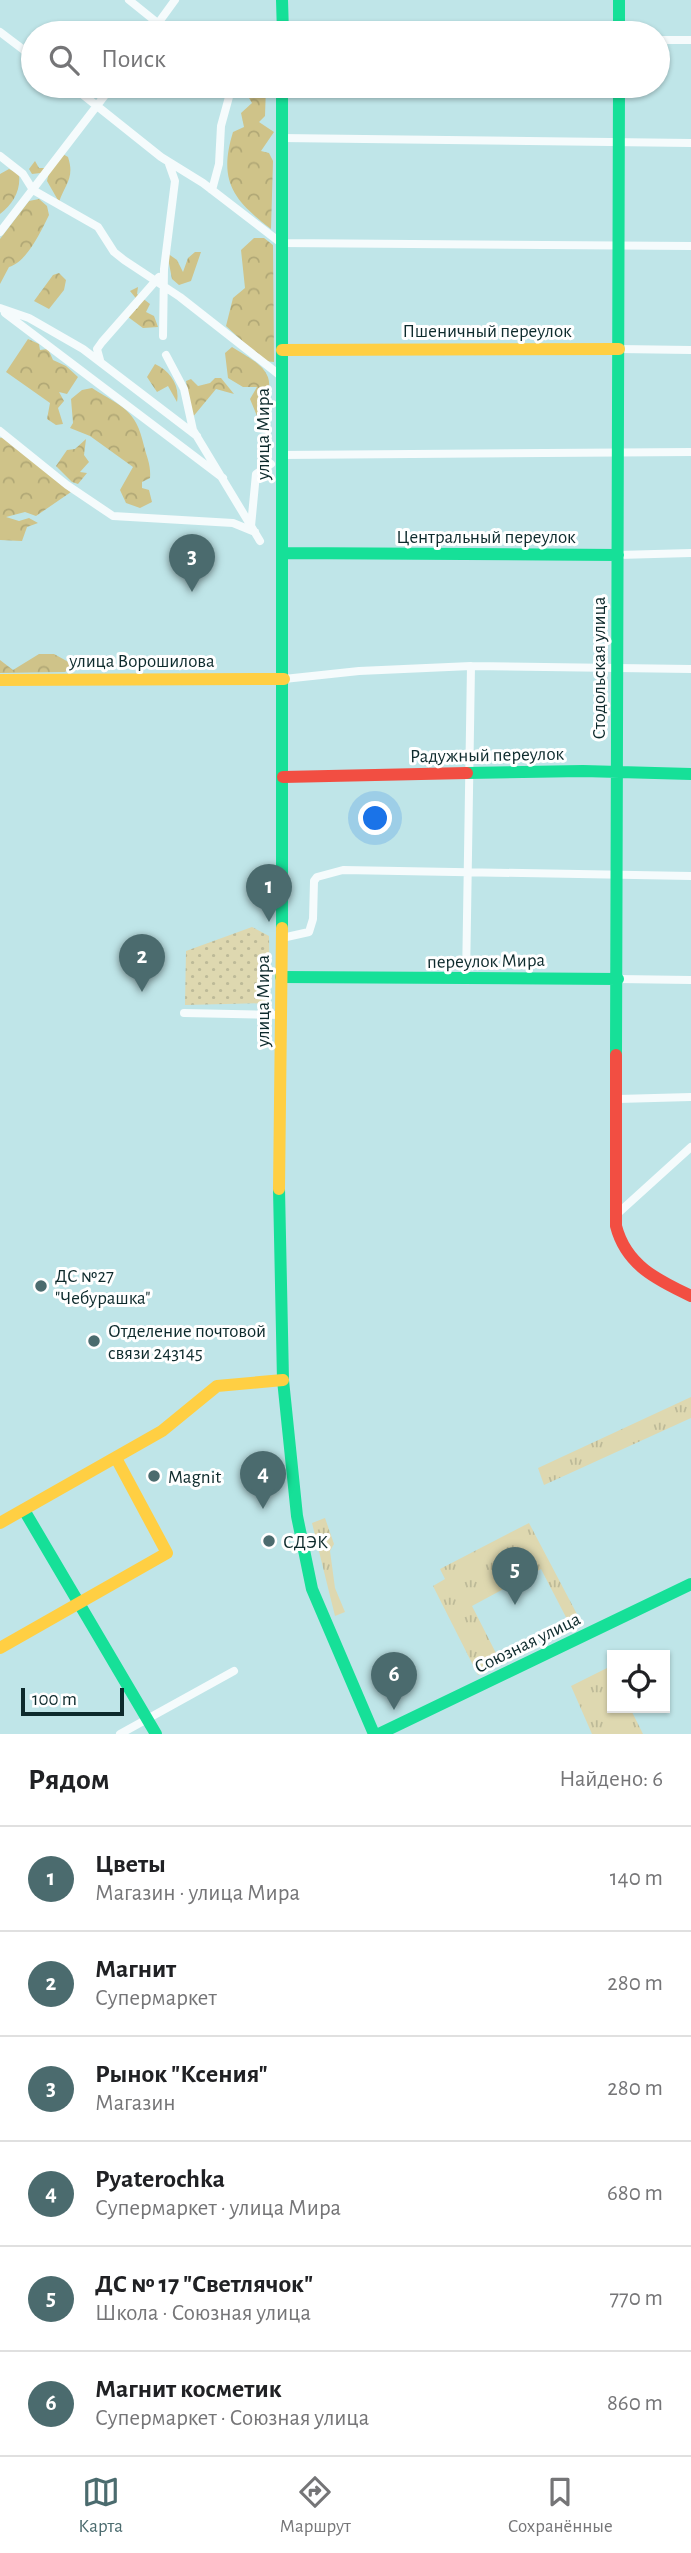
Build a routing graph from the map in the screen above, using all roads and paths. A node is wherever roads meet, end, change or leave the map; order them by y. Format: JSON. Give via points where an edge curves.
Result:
{"nodes":[{"id":1,"x":129,"y":0,"type":"edge"},
{"id":2,"x":175,"y":0,"type":"edge"},
{"id":3,"x":282,"y":0,"type":"edge"},
{"id":4,"x":619,"y":0,"type":"edge"},
{"id":5,"x":154,"y":21,"type":"edge"},
{"id":6,"x":160,"y":21,"type":"edge"},
{"id":7,"x":283,"y":21,"type":"edge"},
{"id":8,"x":619,"y":21,"type":"edge"},
{"id":9,"x":0,"y":32,"type":"edge"},
{"id":10,"x":670,"y":40,"type":"edge"},
{"id":11,"x":691,"y":40,"type":"edge"},
{"id":12,"x":21,"y":48,"type":"edge"},
{"id":13,"x":87,"y":98,"type":"edge"},
{"id":14,"x":101,"y":98,"type":"edge"},
{"id":15,"x":228,"y":98,"type":"edge"},
{"id":16,"x":282,"y":98,"type":"edge"},
{"id":17,"x":619,"y":98,"type":"edge"},
{"id":18,"x":95,"y":104,"type":"junction"},
{"id":19,"x":281,"y":138,"type":"junction"},
{"id":20,"x":619,"y":144,"type":"junction"},
{"id":21,"x":691,"y":144,"type":"edge"},
{"id":22,"x":0,"y":156,"type":"edge"},
{"id":23,"x":162,"y":157,"type":"junction"},
{"id":24,"x":33,"y":190,"type":"junction"},
{"id":25,"x":212,"y":190,"type":"junction"},
{"id":26,"x":0,"y":232,"type":"edge"},
{"id":27,"x":281,"y":243,"type":"junction"},
{"id":28,"x":619,"y":246,"type":"junction"},
{"id":29,"x":691,"y":246,"type":"edge"},
{"id":30,"x":164,"y":269,"type":"junction"},
{"id":31,"x":155,"y":281,"type":"junction"},
{"id":32,"x":164,"y":286,"type":"junction"},
{"id":33,"x":5,"y":312,"type":"edge"},
{"id":34,"x":163,"y":337,"type":"dead end"},
{"id":35,"x":619,"y":349,"type":"junction"},
{"id":36,"x":282,"y":350,"type":"junction"},
{"id":37,"x":691,"y":350,"type":"edge"},
{"id":38,"x":166,"y":355,"type":"dead end"},
{"id":39,"x":102,"y":363,"type":"junction"},
{"id":40,"x":282,"y":377,"type":"junction"},
{"id":41,"x":0,"y":431,"type":"edge"},
{"id":42,"x":197,"y":436,"type":"junction"},
{"id":43,"x":619,"y":451,"type":"junction"},
{"id":44,"x":691,"y":452,"type":"edge"},
{"id":45,"x":281,"y":455,"type":"junction"},
{"id":46,"x":271,"y":464,"type":"dead end"},
{"id":47,"x":223,"y":478,"type":"junction"},
{"id":48,"x":253,"y":529,"type":"junction"},
{"id":49,"x":260,"y":541,"type":"dead end"},
{"id":50,"x":282,"y":553,"type":"junction"},
{"id":51,"x":691,"y":553,"type":"edge"},
{"id":52,"x":618,"y":555,"type":"junction"},
{"id":53,"x":471,"y":666,"type":"junction"},
{"id":54,"x":691,"y":668,"type":"edge"},
{"id":55,"x":618,"y":669,"type":"junction"},
{"id":56,"x":284,"y":679,"type":"junction"},
{"id":57,"x":0,"y":680,"type":"edge"},
{"id":58,"x":617,"y":773,"type":"junction"},
{"id":59,"x":467,"y":774,"type":"junction"},
{"id":60,"x":691,"y":774,"type":"edge"},
{"id":61,"x":283,"y":777,"type":"junction"},
{"id":62,"x":467,"y":872,"type":"junction"},
{"id":63,"x":691,"y":876,"type":"edge"},
{"id":64,"x":618,"y":877,"type":"junction"},
{"id":65,"x":282,"y":938,"type":"junction"},
{"id":66,"x":281,"y":977,"type":"junction"},
{"id":67,"x":618,"y":979,"type":"junction"},
{"id":68,"x":466,"y":980,"type":"junction"},
{"id":69,"x":691,"y":980,"type":"edge"},
{"id":70,"x":184,"y":1013,"type":"dead end"},
{"id":71,"x":281,"y":1015,"type":"junction"},
{"id":72,"x":691,"y":1097,"type":"edge"},
{"id":73,"x":618,"y":1099,"type":"junction"},
{"id":74,"x":691,"y":1147,"type":"edge"},
{"id":75,"x":616,"y":1215,"type":"junction"},
{"id":76,"x":691,"y":1296,"type":"edge"},
{"id":77,"x":283,"y":1380,"type":"junction"},
{"id":78,"x":116,"y":1458,"type":"junction"},
{"id":79,"x":24,"y":1510,"type":"junction"},
{"id":80,"x":0,"y":1524,"type":"edge"},
{"id":81,"x":691,"y":1584,"type":"edge"},
{"id":82,"x":78,"y":1602,"type":"junction"},
{"id":83,"x":0,"y":1648,"type":"edge"},
{"id":84,"x":234,"y":1671,"type":"dead end"},
{"id":85,"x":146,"y":1719,"type":"junction"},
{"id":86,"x":120,"y":1734,"type":"edge"},
{"id":87,"x":156,"y":1734,"type":"edge"},
{"id":88,"x":377,"y":1734,"type":"edge"}],
"edges":[{"from":1,"to":5,"type":"street"},
{"from":2,"to":6,"type":"street"},
{"from":3,"to":7,"type":"street"},
{"from":4,"to":8,"type":"street"},
{"from":9,"to":12,"type":"street"},
{"from":10,"to":11,"type":"street"},
{"from":13,"to":18,"type":"street"},
{"from":14,"to":18,"type":"street"},
{"from":15,"to":25,"type":"street"},
{"from":16,"to":19,"type":"street","name":"улица Мира"},
{"from":17,"to":20,"type":"street","name":"Стодольская улица"},
{"from":18,"to":23,"type":"street"},
{"from":18,"to":24,"type":"street"},
{"from":19,"to":20,"type":"street"},
{"from":19,"to":27,"type":"street","name":"улица Мира"},
{"from":20,"to":21,"type":"street"},
{"from":20,"to":28,"type":"street","name":"Стодольская улица"},
{"from":22,"to":24,"type":"street","via":[[23,174]]},
{"from":23,"to":25,"type":"street"},
{"from":23,"to":30,"type":"street","via":[[174,171],[175,181]]},
{"from":24,"to":26,"type":"street"},
{"from":24,"to":31,"type":"street","via":[[97,227],[114,252]]},
{"from":25,"to":27,"type":"street"},
{"from":27,"to":28,"type":"street"},
{"from":27,"to":36,"type":"street","name":"улица Мира"},
{"from":28,"to":29,"type":"street"},
{"from":28,"to":35,"type":"street","name":"Стодольская улица"},
{"from":30,"to":31,"type":"street"},
{"from":30,"to":32,"type":"street"},
{"from":31,"to":32,"type":"street"},
{"from":31,"to":39,"type":"street","via":[[97,349]]},
{"from":32,"to":34,"type":"street"},
{"from":32,"to":40,"type":"street"},
{"from":33,"to":39,"type":"street","via":[[37,322]]},
{"from":33,"to":47,"type":"street"},
{"from":35,"to":36,"type":"street","name":"Пшеничный переулок"},
{"from":35,"to":37,"type":"street","name":"Пшеничный переулок"},
{"from":35,"to":43,"type":"street","name":"Стодольская улица"},
{"from":36,"to":40,"type":"street","name":"улица Мира"},
{"from":38,"to":42,"type":"street","via":[[184,389]]},
{"from":39,"to":42,"type":"street"},
{"from":40,"to":45,"type":"street","name":"улица Мира"},
{"from":41,"to":48,"type":"street","via":[[113,516],[233,523]]},
{"from":42,"to":47,"type":"street"},
{"from":43,"to":44,"type":"street"},
{"from":43,"to":45,"type":"street"},
{"from":43,"to":52,"type":"street","name":"Стодольская улица"},
{"from":45,"to":50,"type":"street","name":"улица Мира"},
{"from":46,"to":48,"type":"street","via":[[256,474]]},
{"from":47,"to":48,"type":"street"},
{"from":48,"to":49,"type":"street"},
{"from":50,"to":52,"type":"street","name":"Центральный переулок"},
{"from":50,"to":56,"type":"street","name":"улица Мира"},
{"from":51,"to":52,"type":"street","name":"Центральный переулок"},
{"from":52,"to":55,"type":"street","name":"Стодольская улица"},
{"from":53,"to":55,"type":"street"},
{"from":53,"to":56,"type":"street"},
{"from":53,"to":59,"type":"street"},
{"from":54,"to":55,"type":"street"},
{"from":55,"to":58,"type":"street","name":"Стодольская улица"},
{"from":56,"to":57,"type":"street","name":"улица Ворошилова"},
{"from":56,"to":61,"type":"street","name":"улица Мира"},
{"from":58,"to":59,"type":"street","name":"Радужный переулок"},
{"from":58,"to":60,"type":"street","name":"Радужный переулок"},
{"from":58,"to":64,"type":"street","name":"Стодольская улица"},
{"from":59,"to":61,"type":"street","name":"Радужный переулок"},
{"from":59,"to":62,"type":"street"},
{"from":61,"to":65,"type":"street","name":"улица Мира"},
{"from":62,"to":64,"type":"street"},
{"from":62,"to":65,"type":"street","via":[[328,873],[314,881],[309,932]]},
{"from":62,"to":68,"type":"street"},
{"from":63,"to":64,"type":"street"},
{"from":64,"to":67,"type":"street","name":"Стодольская улица"},
{"from":65,"to":66,"type":"street","name":"улица Мира"},
{"from":66,"to":68,"type":"street","name":"переулок Мира"},
{"from":66,"to":71,"type":"street","name":"улица Мира"},
{"from":67,"to":68,"type":"street","name":"переулок Мира"},
{"from":67,"to":69,"type":"street","name":"переулок Мира"},
{"from":67,"to":73,"type":"street","name":"Стодольская улица"},
{"from":70,"to":71,"type":"street"},
{"from":71,"to":77,"type":"street","name":"улица Мира"},
{"from":72,"to":73,"type":"street"},
{"from":73,"to":75,"type":"street","name":"Стодольская улица"},
{"from":74,"to":75,"type":"street"},
{"from":75,"to":76,"type":"street","name":"Стодольская улица","via":[[622,1250],[646,1271]]},
{"from":77,"to":78,"type":"street","via":[[217,1386],[162,1431]]},
{"from":77,"to":88,"type":"street","name":"улица Мира","via":[[295,1503],[312,1589]]},
{"from":78,"to":79,"type":"street"},
{"from":78,"to":82,"type":"street","via":[[167,1553]]},
{"from":79,"to":80,"type":"street"},
{"from":79,"to":82,"type":"street"},
{"from":81,"to":88,"type":"street","name":"Союзная улица"},
{"from":82,"to":83,"type":"street"},
{"from":82,"to":85,"type":"street"},
{"from":84,"to":85,"type":"street"},
{"from":85,"to":86,"type":"street"},
{"from":85,"to":87,"type":"street"}]}
